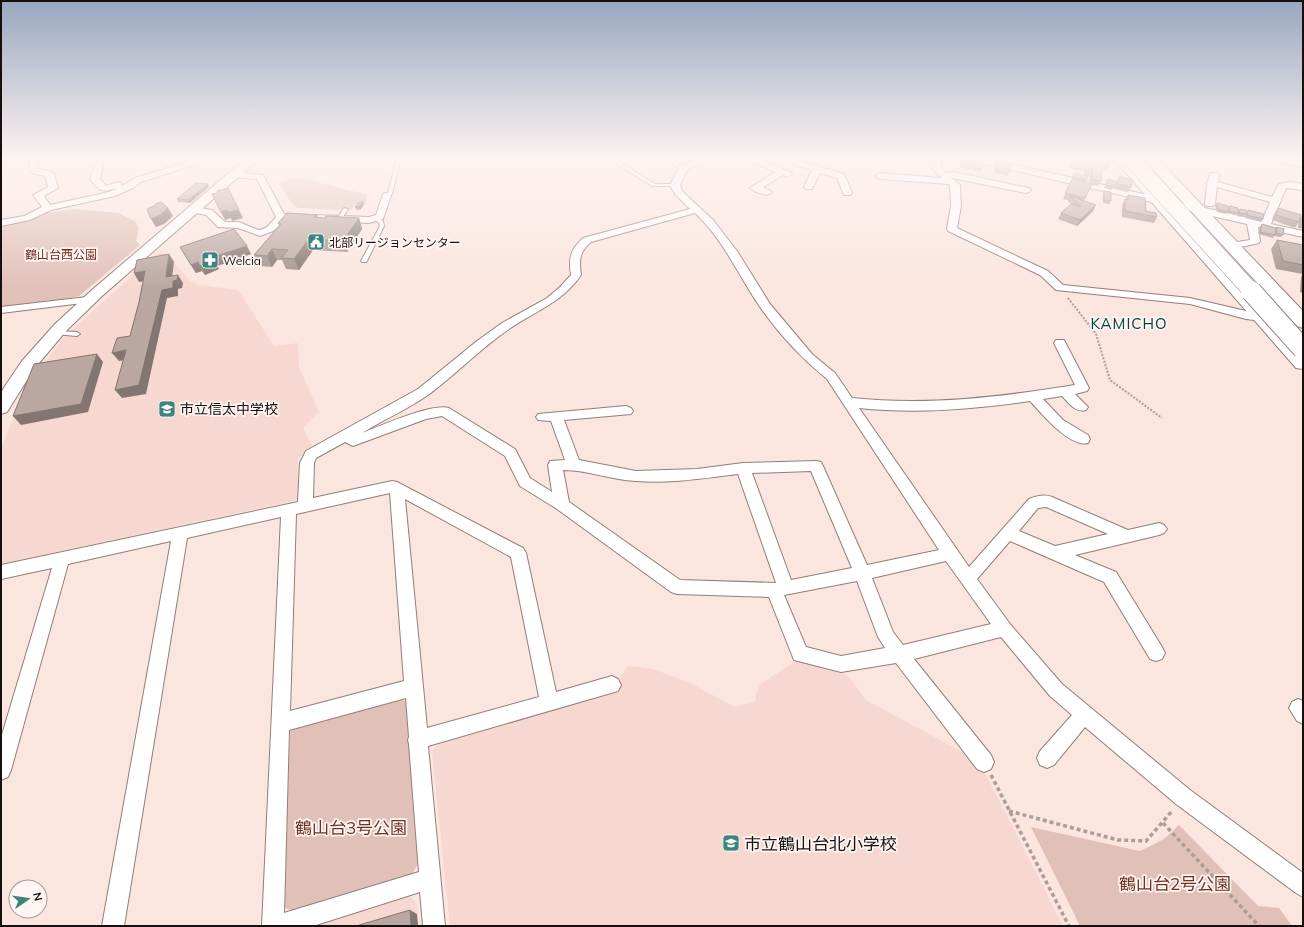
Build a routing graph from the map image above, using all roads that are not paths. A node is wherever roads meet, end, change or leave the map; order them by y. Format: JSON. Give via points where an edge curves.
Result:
{"nodes":[{"id":1,"x":44,"y":202,"type":"edge"},
{"id":2,"x":74,"y":202,"type":"edge"},
{"id":3,"x":203,"y":202,"type":"edge"},
{"id":4,"x":273,"y":202,"type":"edge"},
{"id":5,"x":384,"y":202,"type":"edge"},
{"id":6,"x":689,"y":202,"type":"edge"},
{"id":7,"x":956,"y":202,"type":"edge"},
{"id":8,"x":1159,"y":202,"type":"edge"},
{"id":9,"x":1169,"y":202,"type":"edge"},
{"id":10,"x":1170,"y":202,"type":"edge"},
{"id":11,"x":1183,"y":202,"type":"edge"},
{"id":12,"x":1199,"y":202,"type":"edge"},
{"id":13,"x":1204,"y":202,"type":"edge"},
{"id":14,"x":1275,"y":202,"type":"edge"},
{"id":15,"x":1203,"y":206,"type":"junction"},
{"id":16,"x":48,"y":208,"type":"junction"},
{"id":17,"x":346,"y":209,"type":"dead end"},
{"id":18,"x":194,"y":210,"type":"junction"},
{"id":19,"x":697,"y":210,"type":"junction"},
{"id":20,"x":282,"y":217,"type":"junction"},
{"id":21,"x":339,"y":219,"type":"junction"},
{"id":22,"x":376,"y":219,"type":"junction"},
{"id":23,"x":1252,"y":222,"type":"junction"},
{"id":24,"x":1,"y":223,"type":"edge"},
{"id":25,"x":1265,"y":225,"type":"junction"},
{"id":26,"x":1303,"y":234,"type":"edge"},
{"id":27,"x":1241,"y":244,"type":"dead end"},
{"id":28,"x":364,"y":261,"type":"dead end"},
{"id":29,"x":87,"y":300,"type":"junction"},
{"id":30,"x":1,"y":310,"type":"edge"},
{"id":31,"x":1303,"y":323,"type":"edge"},
{"id":32,"x":1268,"y":324,"type":"junction"},
{"id":33,"x":54,"y":333,"type":"junction"},
{"id":34,"x":1303,"y":333,"type":"edge"},
{"id":35,"x":77,"y":334,"type":"dead end"},
{"id":36,"x":1060,"y":343,"type":"dead end"},
{"id":37,"x":1303,"y":349,"type":"edge"},
{"id":38,"x":1303,"y":363,"type":"edge"},
{"id":39,"x":1065,"y":391,"type":"junction"},
{"id":40,"x":1032,"y":396,"type":"junction"},
{"id":41,"x":848,"y":402,"type":"junction"},
{"id":42,"x":1081,"y":407,"type":"dead end"},
{"id":43,"x":1,"y":408,"type":"edge"},
{"id":44,"x":626,"y":410,"type":"dead end"},
{"id":45,"x":346,"y":435,"type":"junction"},
{"id":46,"x":1083,"y":439,"type":"dead end"},
{"id":47,"x":574,"y":465,"type":"junction"},
{"id":48,"x":742,"y":468,"type":"junction"},
{"id":49,"x":397,"y":488,"type":"junction"},
{"id":50,"x":562,"y":505,"type":"junction"},
{"id":51,"x":297,"y":508,"type":"junction"},
{"id":52,"x":1158,"y":529,"type":"dead end"},
{"id":53,"x":1008,"y":533,"type":"junction"},
{"id":54,"x":180,"y":534,"type":"junction"},
{"id":55,"x":1127,"y":536,"type":"junction"},
{"id":56,"x":1054,"y":553,"type":"junction"},
{"id":57,"x":950,"y":554,"type":"junction"},
{"id":58,"x":62,"y":559,"type":"junction"},
{"id":59,"x":1,"y":572,"type":"edge"},
{"id":60,"x":862,"y":573,"type":"junction"},
{"id":61,"x":968,"y":579,"type":"junction"},
{"id":62,"x":780,"y":589,"type":"junction"},
{"id":63,"x":1004,"y":629,"type":"junction"},
{"id":64,"x":1156,"y":652,"type":"dead end"},
{"id":65,"x":899,"y":654,"type":"junction"},
{"id":66,"x":612,"y":685,"type":"dead end"},
{"id":67,"x":413,"y":687,"type":"junction"},
{"id":68,"x":549,"y":703,"type":"junction"},
{"id":69,"x":1084,"y":714,"type":"junction"},
{"id":70,"x":280,"y":723,"type":"junction"},
{"id":71,"x":417,"y":740,"type":"junction"},
{"id":72,"x":1047,"y":758,"type":"dead end"},
{"id":73,"x":984,"y":762,"type":"road end"},
{"id":74,"x":1,"y":770,"type":"edge"},
{"id":75,"x":429,"y":879,"type":"junction"},
{"id":76,"x":1303,"y":886,"type":"edge"},
{"id":77,"x":113,"y":926,"type":"edge"},
{"id":78,"x":273,"y":926,"type":"edge"},
{"id":79,"x":278,"y":926,"type":"edge"},
{"id":80,"x":434,"y":926,"type":"edge"}],
"edges":[{"from":1,"to":16,"type":"street"},
{"from":2,"to":16,"type":"street"},
{"from":3,"to":18,"type":"street"},
{"from":4,"to":20,"type":"street"},
{"from":5,"to":22,"type":"street","via":[[380,217]]},
{"from":6,"to":19,"type":"street"},
{"from":7,"to":32,"type":"street","via":[[952,229],[1044,273],[1060,288],[1190,301]]},
{"from":8,"to":32,"type":"main road"},
{"from":9,"to":15,"type":"street"},
{"from":10,"to":37,"type":"main road","bridge":true},
{"from":11,"to":34,"type":"main road"},
{"from":12,"to":15,"type":"main road"},
{"from":13,"to":15,"type":"street"},
{"from":14,"to":25,"type":"street"},
{"from":15,"to":23,"type":"street"},
{"from":15,"to":31,"type":"main road"},
{"from":16,"to":24,"type":"street","via":[[27,218]]},
{"from":17,"to":21,"type":"lane"},
{"from":18,"to":20,"type":"street","via":[[209,212],[222,225],[239,225],[251,231],[264,233]]},
{"from":18,"to":29,"type":"street"},
{"from":19,"to":41,"type":"street","via":[[710,222],[732,251],[765,306],[808,356],[832,376]]},
{"from":19,"to":45,"type":"street","via":[[587,240],[580,246],[573,260],[576,275],[551,300],[506,326],[423,392]]},
{"from":20,"to":21,"type":"street"},
{"from":21,"to":22,"type":"street"},
{"from":22,"to":28,"type":"lane","via":[[382,226]]},
{"from":23,"to":25,"type":"street"},
{"from":23,"to":27,"type":"street","via":[[1256,241]]},
{"from":25,"to":26,"type":"street"},
{"from":29,"to":30,"type":"street"},
{"from":29,"to":33,"type":"street"},
{"from":31,"to":32,"type":"main road"},
{"from":32,"to":34,"type":"main road"},
{"from":32,"to":38,"type":"main road"},
{"from":33,"to":35,"type":"lane"},
{"from":33,"to":43,"type":"street","via":[[14,383]]},
{"from":36,"to":39,"type":"street","via":[[1083,388]]},
{"from":39,"to":40,"type":"street"},
{"from":39,"to":42,"type":"street"},
{"from":40,"to":41,"type":"street","via":[[924,406],[874,406]]},
{"from":40,"to":46,"type":"street","via":[[1058,423]]},
{"from":41,"to":57,"type":"street"},
{"from":44,"to":47,"type":"street","via":[[549,417]]},
{"from":45,"to":50,"type":"street","via":[[353,441],[444,411],[510,454],[525,482]]},
{"from":45,"to":51,"type":"street","via":[[312,455],[306,463]]},
{"from":47,"to":48,"type":"street","via":[[636,476],[697,474]]},
{"from":47,"to":50,"type":"street","via":[[555,465]]},
{"from":48,"to":60,"type":"street","via":[[816,466]]},
{"from":48,"to":62,"type":"street"},
{"from":49,"to":51,"type":"street"},
{"from":49,"to":67,"type":"street"},
{"from":49,"to":68,"type":"street","via":[[518,553]]},
{"from":50,"to":62,"type":"street","via":[[677,587]]},
{"from":51,"to":54,"type":"street"},
{"from":51,"to":70,"type":"street"},
{"from":52,"to":55,"type":"street"},
{"from":53,"to":55,"type":"street","via":[[1034,503],[1047,501]]},
{"from":53,"to":56,"type":"street"},
{"from":53,"to":61,"type":"street"},
{"from":54,"to":58,"type":"street"},
{"from":54,"to":77,"type":"street"},
{"from":55,"to":56,"type":"street"},
{"from":56,"to":64,"type":"street","via":[[1110,577]]},
{"from":57,"to":60,"type":"street"},
{"from":57,"to":61,"type":"street"},
{"from":58,"to":59,"type":"street"},
{"from":58,"to":74,"type":"street"},
{"from":60,"to":62,"type":"street"},
{"from":60,"to":65,"type":"street","via":[[886,637]]},
{"from":61,"to":63,"type":"street"},
{"from":62,"to":65,"type":"street","via":[[800,654],[841,664]]},
{"from":63,"to":65,"type":"street"},
{"from":63,"to":69,"type":"street","via":[[1056,690]]},
{"from":65,"to":73,"type":"street"},
{"from":66,"to":68,"type":"street"},
{"from":67,"to":70,"type":"street"},
{"from":67,"to":71,"type":"street"},
{"from":68,"to":71,"type":"street"},
{"from":69,"to":72,"type":"street"},
{"from":69,"to":76,"type":"street","via":[[1183,797]]},
{"from":70,"to":78,"type":"street"},
{"from":71,"to":75,"type":"street"},
{"from":75,"to":79,"type":"street"},
{"from":75,"to":80,"type":"street"}]}
